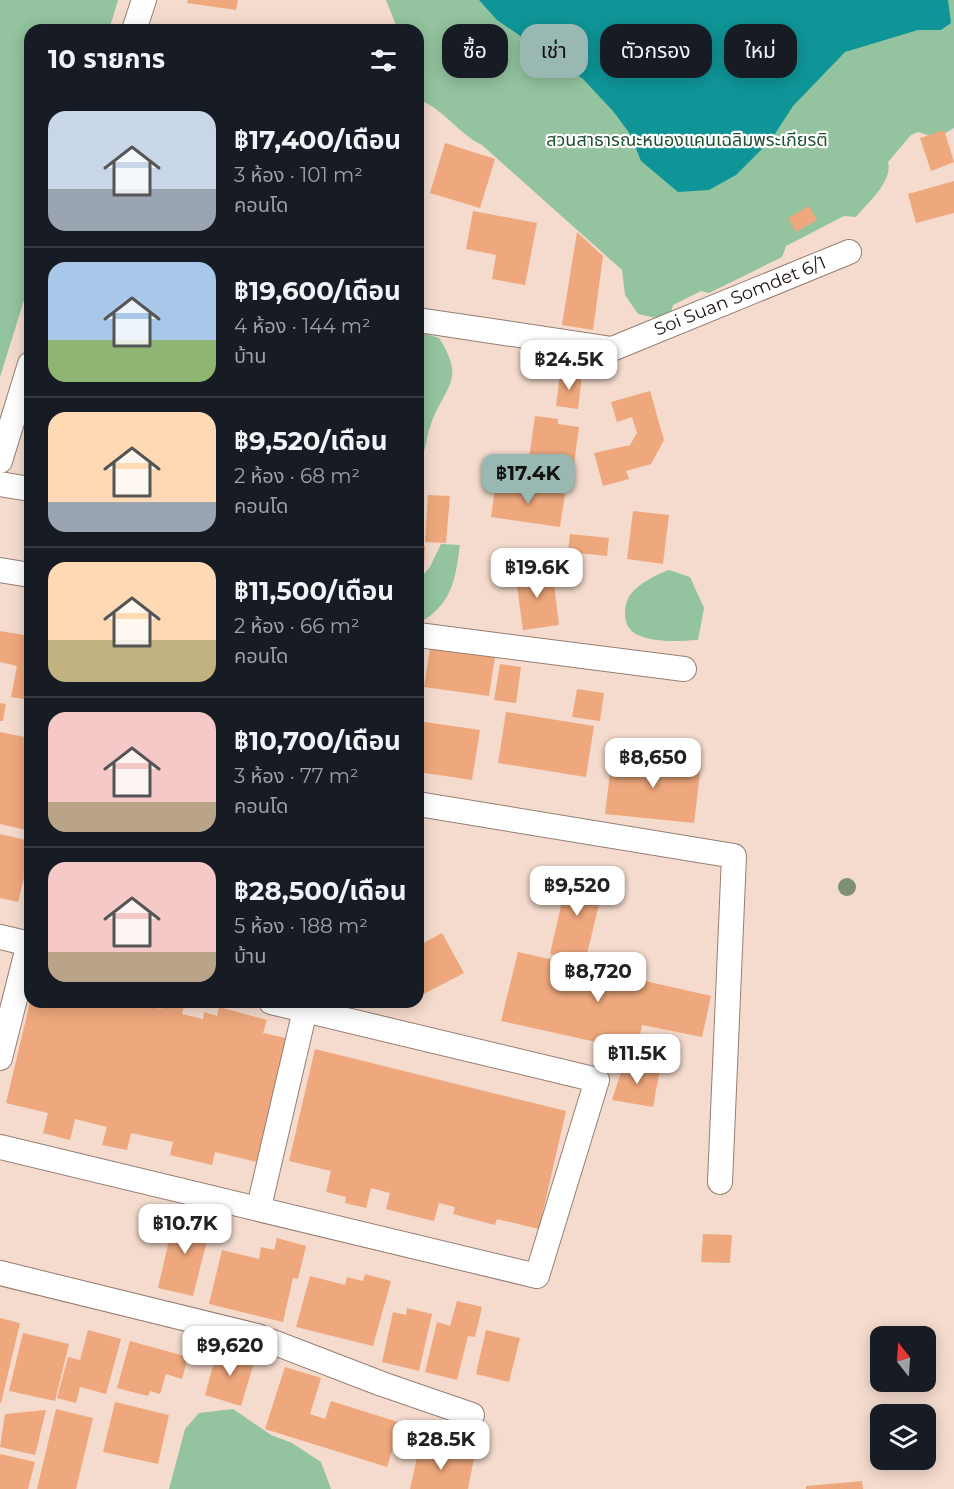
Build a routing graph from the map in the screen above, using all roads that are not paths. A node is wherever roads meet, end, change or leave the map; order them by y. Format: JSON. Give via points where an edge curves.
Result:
{"nodes":[{"id":1,"x":144,"y":0,"type":"edge"},
{"id":2,"x":137,"y":24,"type":"edge"},
{"id":3,"x":849,"y":252,"type":"dead end"},
{"id":4,"x":424,"y":321,"type":"edge"},
{"id":5,"x":24,"y":383,"type":"edge"},
{"id":6,"x":0,"y":461,"type":"edge"},
{"id":7,"x":0,"y":484,"type":"edge"},
{"id":8,"x":24,"y":488,"type":"edge"},
{"id":9,"x":0,"y":570,"type":"edge"},
{"id":10,"x":24,"y":574,"type":"edge"},
{"id":11,"x":424,"y":636,"type":"edge"},
{"id":12,"x":684,"y":669,"type":"dead end"},
{"id":13,"x":424,"y":805,"type":"edge"},
{"id":14,"x":0,"y":937,"type":"edge"},
{"id":15,"x":24,"y":943,"type":"edge"},
{"id":16,"x":24,"y":964,"type":"edge"},
{"id":17,"x":296,"y":1008,"type":"edge"},
{"id":18,"x":305,"y":1010,"type":"junction"},
{"id":19,"x":0,"y":1058,"type":"edge"},
{"id":20,"x":0,"y":1147,"type":"edge"},
{"id":21,"x":720,"y":1182,"type":"dead end"},
{"id":22,"x":259,"y":1208,"type":"junction"},
{"id":23,"x":0,"y":1273,"type":"edge"},
{"id":24,"x":472,"y":1415,"type":"dead end"}],
"edges":[{"from":1,"to":2,"type":"street"},
{"from":3,"to":4,"type":"street","name":"Soi Suan Somdet 6/1","via":[[612,349]]},
{"from":5,"to":6,"type":"street"},
{"from":7,"to":8,"type":"street"},
{"from":9,"to":10,"type":"street"},
{"from":11,"to":12,"type":"street"},
{"from":13,"to":21,"type":"street","via":[[734,856]]},
{"from":14,"to":15,"type":"street"},
{"from":16,"to":19,"type":"street"},
{"from":17,"to":18,"type":"street"},
{"from":18,"to":22,"type":"street"},
{"from":18,"to":22,"type":"street","via":[[597,1080],[537,1276]]},
{"from":20,"to":22,"type":"street"},
{"from":23,"to":24,"type":"street","via":[[257,1336]]}]}
